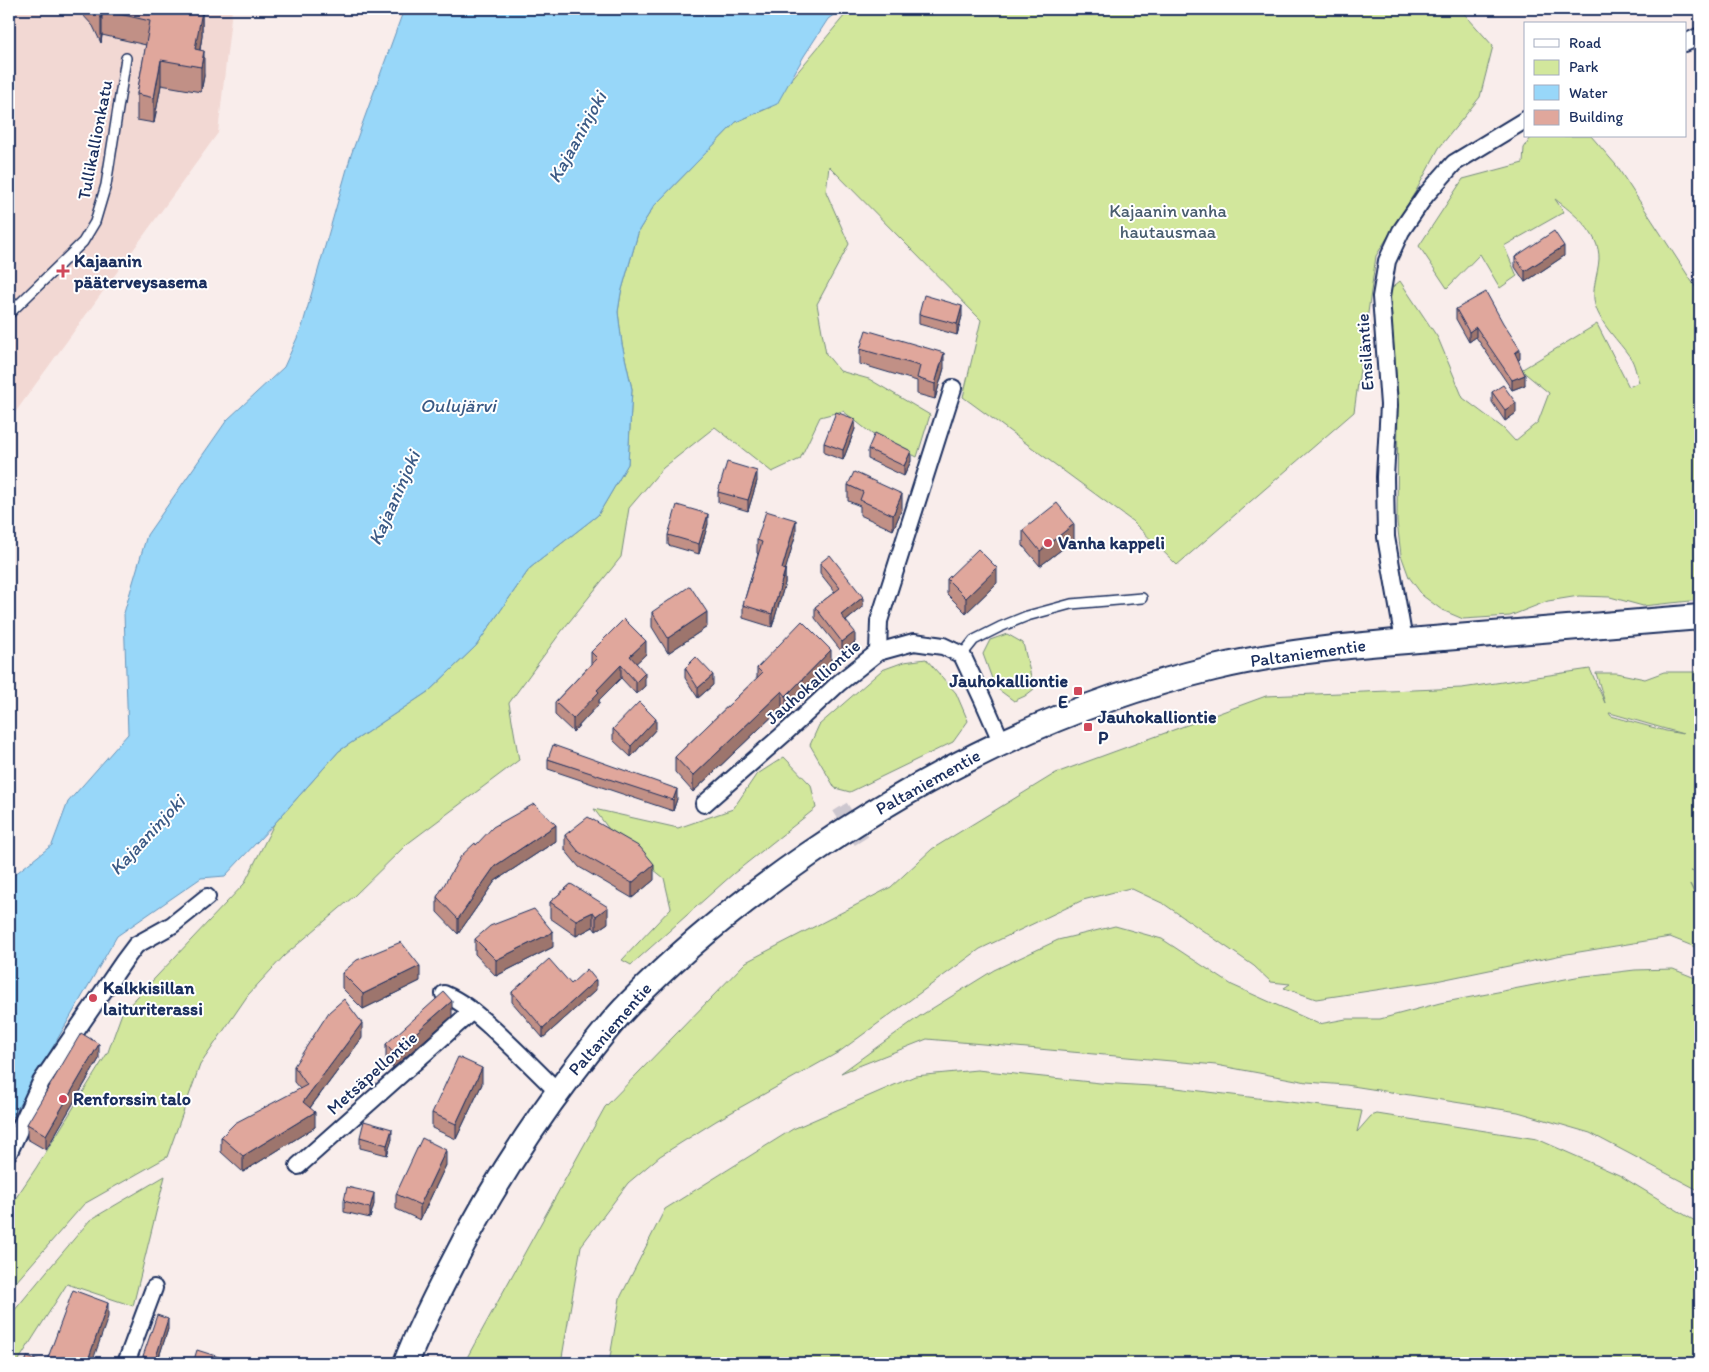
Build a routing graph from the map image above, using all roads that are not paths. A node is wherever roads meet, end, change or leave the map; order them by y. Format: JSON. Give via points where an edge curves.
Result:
{"nodes":[{"id":1,"x":1700,"y":36,"type":"edge"},
{"id":2,"x":1686,"y":43,"type":"edge"},
{"id":3,"x":126,"y":58,"type":"dead end"},
{"id":4,"x":1524,"y":121,"type":"edge"},
{"id":5,"x":9,"y":314,"type":"edge"},
{"id":6,"x":953,"y":388,"type":"dead end"},
{"id":7,"x":1142,"y":598,"type":"dead end"},
{"id":8,"x":1700,"y":617,"type":"edge"},
{"id":9,"x":1404,"y":641,"type":"junction"},
{"id":10,"x":878,"y":652,"type":"junction"},
{"id":11,"x":962,"y":655,"type":"junction"},
{"id":12,"x":1002,"y":743,"type":"junction"},
{"id":13,"x":704,"y":804,"type":"dead end"},
{"id":14,"x":207,"y":897,"type":"dead end"},
{"id":15,"x":444,"y":994,"type":"edge"},
{"id":16,"x":472,"y":1011,"type":"junction"},
{"id":17,"x":558,"y":1092,"type":"junction"},
{"id":18,"x":9,"y":1152,"type":"edge"},
{"id":19,"x":298,"y":1166,"type":"dead end"},
{"id":20,"x":154,"y":1288,"type":"dead end"},
{"id":21,"x":126,"y":1363,"type":"edge"},
{"id":22,"x":406,"y":1363,"type":"edge"}],
"edges":[{"from":1,"to":2,"type":"street"},
{"from":3,"to":5,"type":"lane","name":"Tullikallionkatu","via":[[106,184],[94,222],[83,242]]},
{"from":4,"to":9,"type":"street","name":"Ensiläntie","via":[[1454,163],[1425,196],[1387,261],[1381,297],[1389,405],[1386,536]]},
{"from":6,"to":10,"type":"street","via":[[878,621]]},
{"from":7,"to":11,"type":"lane","via":[[1071,604],[1027,616],[974,640]]},
{"from":8,"to":9,"type":"street","name":"Paltaniementie"},
{"from":9,"to":12,"type":"street","name":"Paltaniementie","via":[[1309,651],[1217,667],[1143,687],[1069,713]]},
{"from":10,"to":11,"type":"street","name":"Jauhokalliontie","via":[[914,642],[943,646]]},
{"from":10,"to":13,"type":"street","name":"Jauhokalliontie"},
{"from":11,"to":12,"type":"street"},
{"from":12,"to":17,"type":"street","name":"Paltaniementie","via":[[877,809],[775,878],[707,931],[626,1007]]},
{"from":14,"to":18,"type":"street","via":[[172,926],[136,945],[41,1082]]},
{"from":15,"to":16,"type":"street"},
{"from":16,"to":17,"type":"street"},
{"from":16,"to":19,"type":"street","name":"Metsäpellontie"},
{"from":17,"to":22,"type":"street","name":"Paltaniementie","via":[[477,1216]]},
{"from":20,"to":21,"type":"street"}]}
